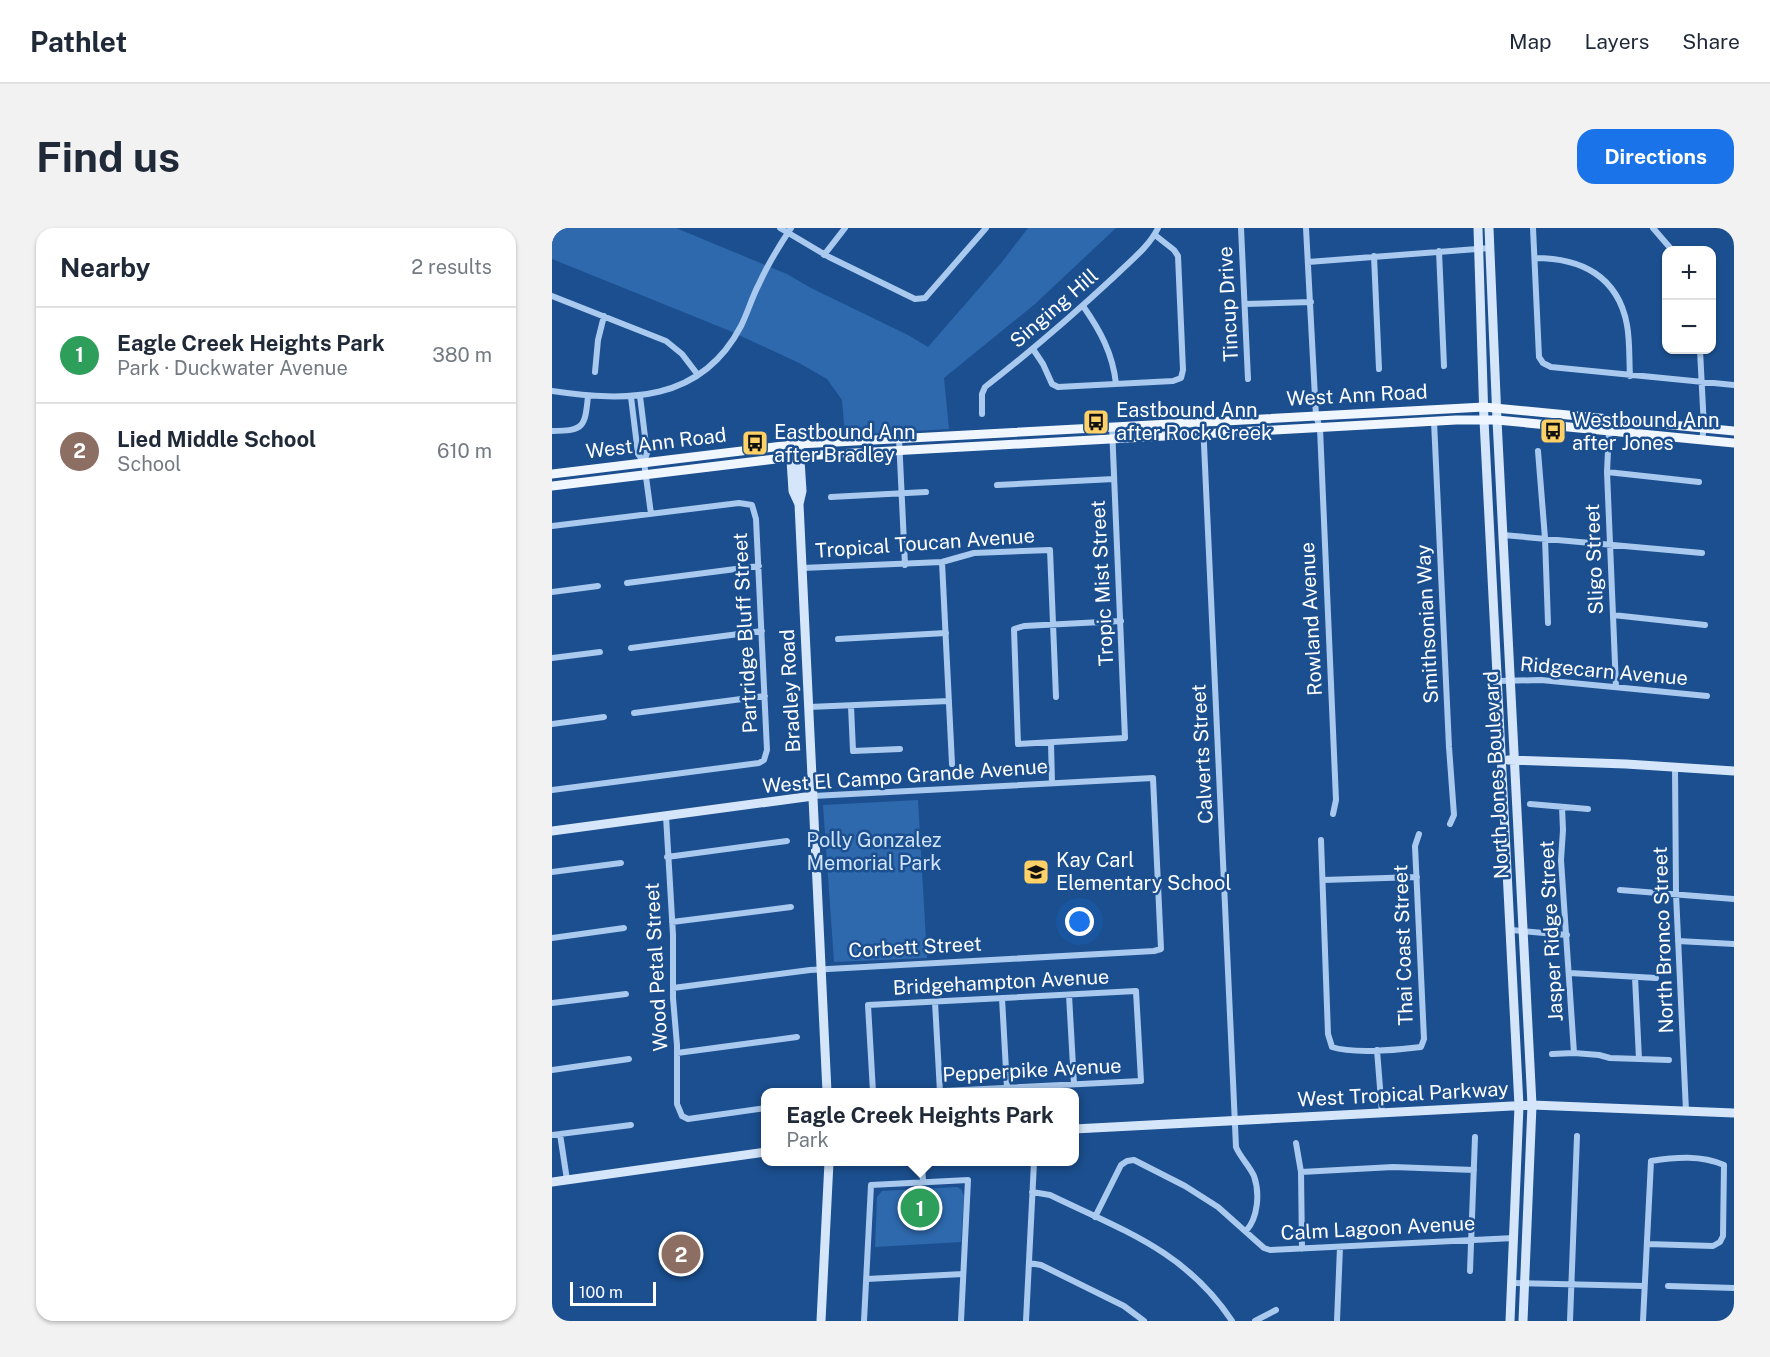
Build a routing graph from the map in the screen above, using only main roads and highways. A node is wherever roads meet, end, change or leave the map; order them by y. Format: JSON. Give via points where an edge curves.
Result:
{"nodes":[{"id":1,"x":1478,"y":228,"type":"edge"},
{"id":2,"x":1489,"y":228,"type":"edge"},
{"id":3,"x":1484,"y":406,"type":"junction"},
{"id":4,"x":1497,"y":407,"type":"junction"},
{"id":5,"x":1484,"y":420,"type":"junction"},
{"id":6,"x":1497,"y":420,"type":"junction"},
{"id":7,"x":1318,"y":422,"type":"junction"},
{"id":8,"x":1643,"y":422,"type":"junction"},
{"id":9,"x":1609,"y":430,"type":"junction"},
{"id":10,"x":1734,"y":431,"type":"edge"},
{"id":11,"x":1734,"y":442,"type":"edge"},
{"id":12,"x":795,"y":444,"type":"junction"},
{"id":13,"x":796,"y":456,"type":"junction"},
{"id":14,"x":552,"y":474,"type":"edge"},
{"id":15,"x":552,"y":486,"type":"edge"},
{"id":16,"x":1514,"y":759,"type":"junction"},
{"id":17,"x":1503,"y":760,"type":"junction"},
{"id":18,"x":1734,"y":771,"type":"edge"},
{"id":19,"x":813,"y":796,"type":"junction"},
{"id":20,"x":552,"y":831,"type":"edge"},
{"id":21,"x":827,"y":1088,"type":"edge"},
{"id":22,"x":1532,"y":1105,"type":"junction"},
{"id":23,"x":1520,"y":1106,"type":"junction"},
{"id":24,"x":1734,"y":1113,"type":"edge"},
{"id":25,"x":1079,"y":1129,"type":"edge"},
{"id":26,"x":761,"y":1153,"type":"edge"},
{"id":27,"x":829,"y":1166,"type":"edge"},
{"id":28,"x":552,"y":1182,"type":"edge"},
{"id":29,"x":821,"y":1321,"type":"edge"},
{"id":30,"x":1510,"y":1321,"type":"edge"},
{"id":31,"x":1523,"y":1321,"type":"edge"}],
"edges":[{"from":1,"to":3,"type":"main road","name":"North Jones Boulevard"},
{"from":2,"to":4,"type":"main road","name":"North Jones Boulevard"},
{"from":3,"to":4,"type":"main road","name":"West Ann Road"},
{"from":3,"to":5,"type":"main road","name":"North Jones Boulevard"},
{"from":3,"to":7,"type":"main road","name":"West Ann Road"},
{"from":4,"to":6,"type":"main road","name":"North Jones Boulevard"},
{"from":4,"to":8,"type":"main road","name":"West Ann Road"},
{"from":5,"to":6,"type":"main road","name":"West Ann Road"},
{"from":5,"to":7,"type":"main road","name":"West Ann Road"},
{"from":5,"to":17,"type":"main road","name":"North Jones Boulevard"},
{"from":6,"to":9,"type":"main road","name":"West Ann Road"},
{"from":6,"to":16,"type":"main road","name":"North Jones Boulevard"},
{"from":7,"to":12,"type":"main road","name":"West Ann Road","via":[[1203,422]]},
{"from":7,"to":13,"type":"main road","name":"West Ann Road","via":[[1204,435]]},
{"from":8,"to":9,"type":"main road"},
{"from":8,"to":10,"type":"main road","name":"West Ann Road"},
{"from":9,"to":11,"type":"main road","name":"West Ann Road"},
{"from":12,"to":13,"type":"main road","name":"Bradley Road"},
{"from":12,"to":14,"type":"main road","name":"West Ann Road"},
{"from":13,"to":15,"type":"main road","name":"West Ann Road"},
{"from":13,"to":19,"type":"main road","name":"Bradley Road","via":[[802,491],[799,504]]},
{"from":16,"to":17,"type":"main road"},
{"from":16,"to":18,"type":"main road"},
{"from":16,"to":22,"type":"main road","name":"North Jones Boulevard"},
{"from":17,"to":23,"type":"main road","name":"North Jones Boulevard"},
{"from":19,"to":20,"type":"main road","name":"West El Campo Grande Avenue"},
{"from":19,"to":21,"type":"main road","name":"Bradley Road"},
{"from":22,"to":23,"type":"main road","name":"West Tropical Parkway"},
{"from":22,"to":24,"type":"main road","name":"West Tropical Parkway"},
{"from":22,"to":31,"type":"main road","name":"North Jones Boulevard"},
{"from":23,"to":25,"type":"main road","name":"West Tropical Parkway"},
{"from":23,"to":30,"type":"main road","name":"North Jones Boulevard"},
{"from":26,"to":28,"type":"main road"},
{"from":27,"to":29,"type":"main road"}]}
